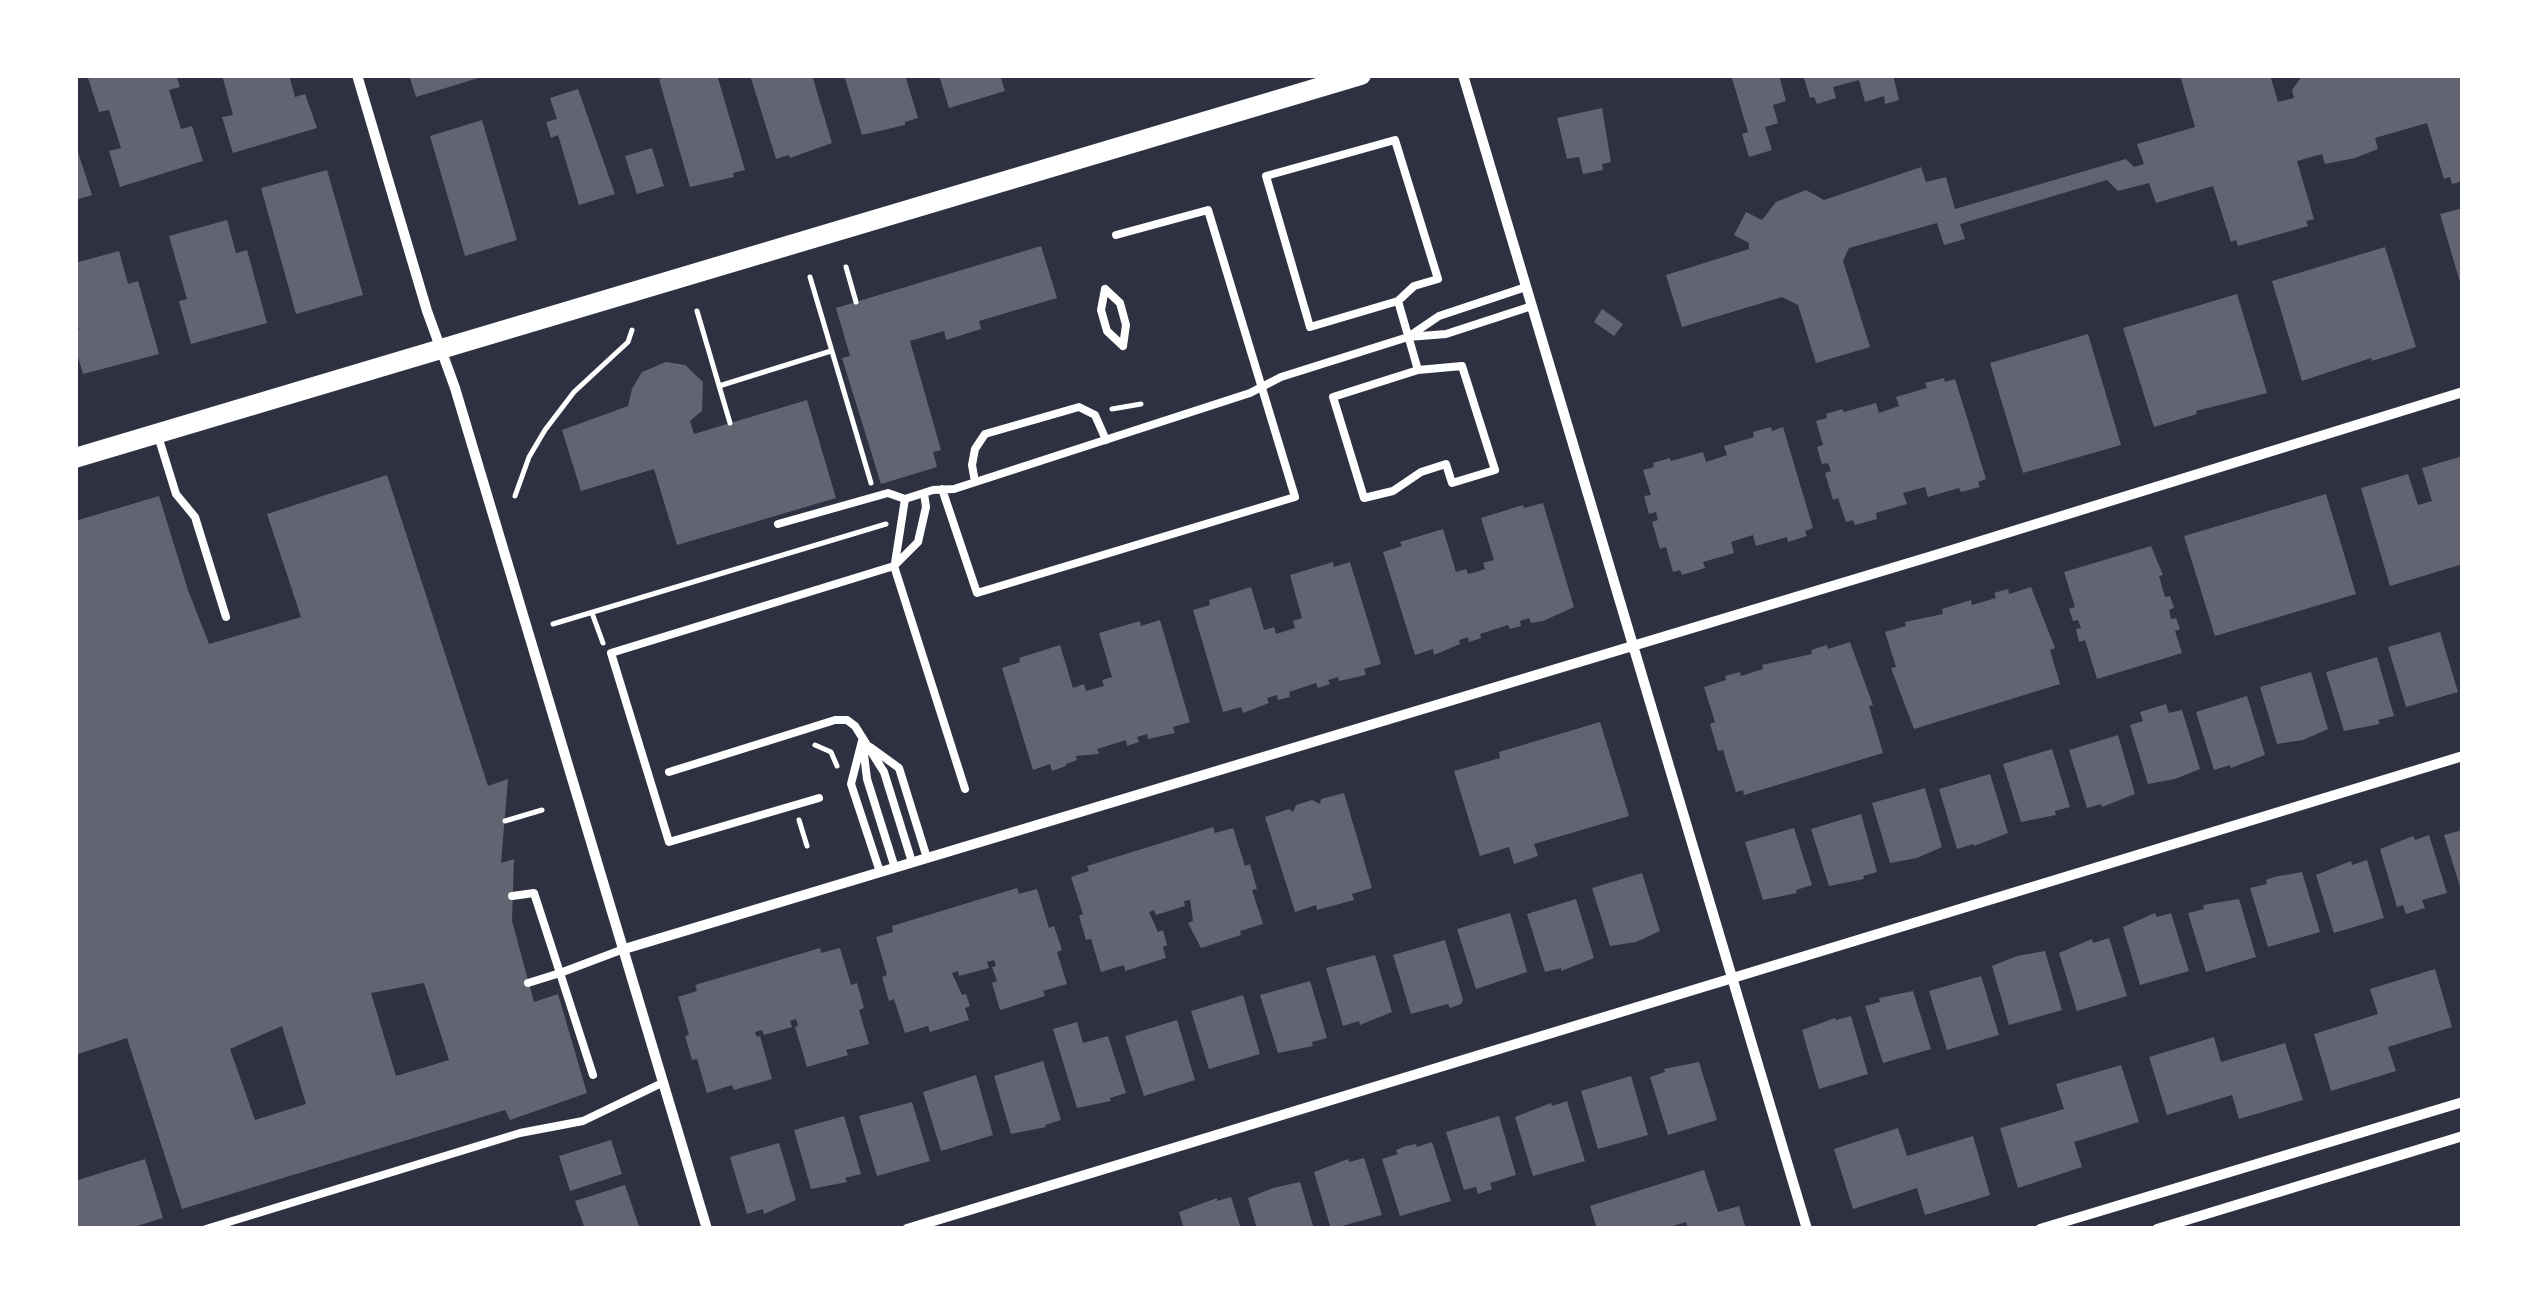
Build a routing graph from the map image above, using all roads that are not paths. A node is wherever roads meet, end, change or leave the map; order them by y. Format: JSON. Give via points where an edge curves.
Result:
{"nodes":[{"id":1,"x":357,"y":75,"type":"edge"},
{"id":2,"x":1361,"y":75,"type":"edge"},
{"id":3,"x":1463,"y":75,"type":"edge"},
{"id":4,"x":1116,"y":235,"type":"dead end"},
{"id":5,"x":1526,"y":287,"type":"junction"},
{"id":6,"x":1105,"y":290,"type":"joint"},
{"id":7,"x":1398,"y":301,"type":"junction"},
{"id":8,"x":1532,"y":306,"type":"junction"},
{"id":9,"x":1408,"y":337,"type":"junction"},
{"id":10,"x":441,"y":349,"type":"junction"},
{"id":11,"x":1418,"y":370,"type":"junction"},
{"id":12,"x":1262,"y":386,"type":"junction"},
{"id":13,"x":2463,"y":392,"type":"edge"},
{"id":14,"x":157,"y":434,"type":"junction"},
{"id":15,"x":1106,"y":440,"type":"junction"},
{"id":16,"x":75,"y":458,"type":"edge"},
{"id":17,"x":975,"y":482,"type":"junction"},
{"id":18,"x":942,"y":489,"type":"junction"},
{"id":19,"x":924,"y":493,"type":"junction"},
{"id":20,"x":905,"y":498,"type":"junction"},
{"id":21,"x":778,"y":524,"type":"dead end"},
{"id":22,"x":894,"y":566,"type":"junction"},
{"id":23,"x":226,"y":617,"type":"dead end"},
{"id":24,"x":1634,"y":646,"type":"junction"},
{"id":25,"x":862,"y":741,"type":"junction"},
{"id":26,"x":2463,"y":756,"type":"edge"},
{"id":27,"x":669,"y":772,"type":"dead end"},
{"id":28,"x":964,"y":789,"type":"dead end"},
{"id":29,"x":819,"y":798,"type":"dead end"},
{"id":30,"x":927,"y":858,"type":"junction"},
{"id":31,"x":912,"y":862,"type":"junction"},
{"id":32,"x":895,"y":868,"type":"junction"},
{"id":33,"x":880,"y":872,"type":"junction"},
{"id":34,"x":512,"y":896,"type":"dead end"},
{"id":35,"x":621,"y":950,"type":"junction"},
{"id":36,"x":560,"y":972,"type":"junction"},
{"id":37,"x":1733,"y":978,"type":"junction"},
{"id":38,"x":528,"y":983,"type":"dead end"},
{"id":39,"x":593,"y":1075,"type":"dead end"},
{"id":40,"x":662,"y":1083,"type":"junction"},
{"id":41,"x":2463,"y":1102,"type":"edge"},
{"id":42,"x":2463,"y":1136,"type":"edge"},
{"id":43,"x":206,"y":1229,"type":"edge"},
{"id":44,"x":707,"y":1229,"type":"edge"},
{"id":45,"x":907,"y":1229,"type":"edge"},
{"id":46,"x":1807,"y":1229,"type":"edge"},
{"id":47,"x":2040,"y":1229,"type":"edge"},
{"id":48,"x":2157,"y":1229,"type":"edge"}],
"edges":[{"from":1,"to":10,"type":"street"},
{"from":2,"to":10,"type":"main road"},
{"from":3,"to":5,"type":"street"},
{"from":4,"to":12,"type":"lane","via":[[1208,210]]},
{"from":5,"to":8,"type":"street"},
{"from":5,"to":9,"type":"lane","via":[[1439,316]]},
{"from":6,"to":6,"type":"lane","via":[[1107,330],[1123,346],[1120,304]]},
{"from":7,"to":7,"type":"lane","via":[[1310,327],[1266,176],[1395,140],[1438,280],[1414,286]]},
{"from":7,"to":9,"type":"lane"},
{"from":8,"to":9,"type":"lane","via":[[1446,334]]},
{"from":8,"to":24,"type":"street"},
{"from":9,"to":11,"type":"lane"},
{"from":9,"to":12,"type":"lane"},
{"from":10,"to":14,"type":"main road"},
{"from":10,"to":35,"type":"street"},
{"from":11,"to":11,"type":"lane","via":[[1332,397],[1364,498],[1446,464],[1452,483],[1494,470],[1462,366]]},
{"from":12,"to":15,"type":"lane"},
{"from":12,"to":18,"type":"lane","via":[[1295,497],[977,593]]},
{"from":13,"to":24,"type":"street"},
{"from":14,"to":16,"type":"main road"},
{"from":14,"to":23,"type":"lane","via":[[176,494],[194,517]]},
{"from":15,"to":17,"type":"lane"},
{"from":15,"to":17,"type":"lane","via":[[1095,415],[1079,407],[985,434],[975,449]]},
{"from":17,"to":18,"type":"lane"},
{"from":18,"to":19,"type":"lane"},
{"from":19,"to":20,"type":"lane"},
{"from":19,"to":22,"type":"lane","via":[[918,542]]},
{"from":20,"to":21,"type":"lane","via":[[888,493]]},
{"from":20,"to":22,"type":"lane"},
{"from":22,"to":28,"type":"lane"},
{"from":22,"to":29,"type":"lane","via":[[612,653],[669,842]]},
{"from":24,"to":30,"type":"street"},
{"from":24,"to":37,"type":"street"},
{"from":25,"to":27,"type":"lane","via":[[852,722],[835,720]]},
{"from":25,"to":30,"type":"lane","via":[[899,768]]},
{"from":25,"to":31,"type":"lane","via":[[884,772]]},
{"from":25,"to":32,"type":"lane"},
{"from":25,"to":33,"type":"lane","via":[[851,784]]},
{"from":26,"to":37,"type":"street"},
{"from":30,"to":31,"type":"street"},
{"from":31,"to":32,"type":"street"},
{"from":32,"to":33,"type":"street"},
{"from":33,"to":35,"type":"street"},
{"from":34,"to":36,"type":"lane","via":[[534,893]]},
{"from":35,"to":36,"type":"lane"},
{"from":35,"to":40,"type":"street"},
{"from":36,"to":38,"type":"lane"},
{"from":36,"to":39,"type":"lane"},
{"from":37,"to":45,"type":"street"},
{"from":37,"to":46,"type":"street"},
{"from":40,"to":43,"type":"lane","via":[[582,1121],[520,1133]]},
{"from":40,"to":44,"type":"street"},
{"from":41,"to":47,"type":"street"},
{"from":42,"to":48,"type":"street"}]}
